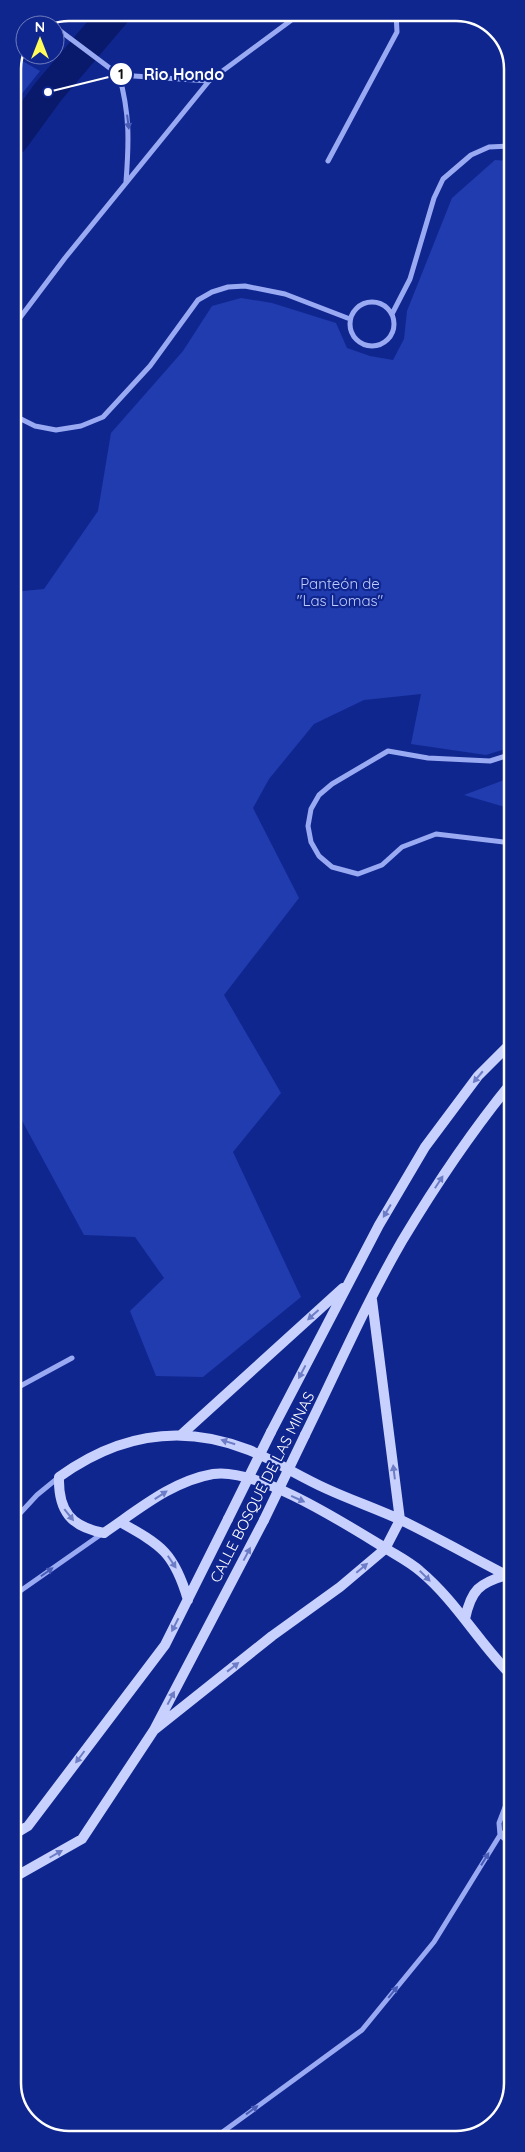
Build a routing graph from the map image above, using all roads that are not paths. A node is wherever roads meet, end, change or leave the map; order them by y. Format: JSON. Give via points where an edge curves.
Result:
{"nodes":[{"id":1,"x":291,"y":21,"type":"edge"},
{"id":2,"x":398,"y":21,"type":"edge"},
{"id":3,"x":65,"y":35,"type":"edge"},
{"id":4,"x":119,"y":75,"type":"junction"},
{"id":5,"x":209,"y":81,"type":"junction"},
{"id":6,"x":504,"y":146,"type":"edge"},
{"id":7,"x":328,"y":161,"type":"dead end"},
{"id":8,"x":126,"y":182,"type":"junction"},
{"id":9,"x":392,"y":314,"type":"junction"},
{"id":10,"x":21,"y":318,"type":"edge"},
{"id":11,"x":350,"y":319,"type":"junction"},
{"id":12,"x":21,"y":419,"type":"edge"},
{"id":13,"x":504,"y":756,"type":"edge"},
{"id":14,"x":504,"y":843,"type":"edge"},
{"id":15,"x":504,"y":1050,"type":"edge"},
{"id":16,"x":504,"y":1092,"type":"edge"},
{"id":17,"x":349,"y":1282,"type":"junction"},
{"id":18,"x":372,"y":1300,"type":"junction"},
{"id":19,"x":72,"y":1358,"type":"dead end"},
{"id":20,"x":21,"y":1386,"type":"edge"},
{"id":21,"x":181,"y":1435,"type":"junction"},
{"id":22,"x":59,"y":1477,"type":"junction"},
{"id":23,"x":21,"y":1512,"type":"edge"},
{"id":24,"x":400,"y":1520,"type":"junction"},
{"id":25,"x":120,"y":1522,"type":"junction"},
{"id":26,"x":104,"y":1533,"type":"junction"},
{"id":27,"x":385,"y":1549,"type":"junction"},
{"id":28,"x":504,"y":1573,"type":"edge"},
{"id":29,"x":504,"y":1578,"type":"edge"},
{"id":30,"x":21,"y":1590,"type":"edge"},
{"id":31,"x":188,"y":1600,"type":"junction"},
{"id":32,"x":465,"y":1619,"type":"junction"},
{"id":33,"x":504,"y":1668,"type":"edge"},
{"id":34,"x":154,"y":1730,"type":"junction"},
{"id":35,"x":504,"y":1810,"type":"edge"},
{"id":36,"x":21,"y":1831,"type":"edge"},
{"id":37,"x":504,"y":1833,"type":"edge"},
{"id":38,"x":500,"y":1835,"type":"junction"},
{"id":39,"x":504,"y":1838,"type":"edge"},
{"id":40,"x":21,"y":1873,"type":"edge"},
{"id":41,"x":224,"y":2131,"type":"edge"}],
"edges":[{"from":1,"to":5,"type":"street"},
{"from":2,"to":7,"type":"street","via":[[395,37]]},
{"from":3,"to":4,"type":"street"},
{"from":4,"to":5,"type":"street"},
{"from":4,"to":8,"type":"street","one_way":true,"via":[[130,134]]},
{"from":5,"to":8,"type":"street"},
{"from":6,"to":9,"type":"street","via":[[488,147],[471,155],[443,178],[410,279]]},
{"from":8,"to":10,"type":"street"},
{"from":9,"to":11,"type":"street","via":[[384,305],[366,302],[356,308]]},
{"from":9,"to":11,"type":"street","via":[[395,323],[393,333],[380,346],[361,344],[350,328]]},
{"from":11,"to":12,"type":"street","via":[[285,294],[246,286],[228,287],[198,300],[150,366],[103,417],[81,426],[56,430]]},
{"from":13,"to":14,"type":"street","via":[[490,760],[428,758],[388,751],[319,795],[311,810],[308,826],[311,842],[319,856],[332,867],[358,874],[382,865],[402,847],[436,834]]},
{"from":15,"to":17,"type":"main road","name":"CALLE BOSQUE DE LAS MINAS","one_way":true,"via":[[478,1076],[425,1147]]},
{"from":18,"to":16,"type":"main road","name":"CALLE BOSQUE DE LAS MINAS","one_way":true,"via":[[401,1243],[440,1180]]},
{"from":17,"to":21,"type":"main road","one_way":true},
{"from":17,"to":31,"type":"main road","name":"CALLE BOSQUE DE LAS MINAS","one_way":true,"bridge":true},
{"from":24,"to":18,"type":"main road","one_way":true},
{"from":34,"to":18,"type":"main road","name":"CALLE BOSQUE DE LAS MINAS","one_way":true,"bridge":true,"via":[[264,1520]]},
{"from":19,"to":20,"type":"street"},
{"from":21,"to":22,"type":"main road","via":[[119,1444],[96,1453]]},
{"from":24,"to":21,"type":"main road","one_way":true,"via":[[251,1451],[205,1437]]},
{"from":22,"to":23,"type":"street"},
{"from":22,"to":26,"type":"main road","one_way":true,"via":[[64,1509],[88,1530]]},
{"from":24,"to":27,"type":"main road"},
{"from":24,"to":28,"type":"main road"},
{"from":25,"to":26,"type":"main road"},
{"from":25,"to":27,"type":"main road","one_way":true,"via":[[178,1484],[215,1474],[253,1479],[312,1505]]},
{"from":25,"to":31,"type":"main road","one_way":true,"via":[[158,1544],[172,1560]]},
{"from":30,"to":26,"type":"street","one_way":true},
{"from":27,"to":32,"type":"main road","one_way":true,"via":[[419,1570]]},
{"from":34,"to":27,"type":"main road","one_way":true},
{"from":29,"to":32,"type":"main road","via":[[478,1587],[469,1600]]},
{"from":31,"to":36,"type":"main road","name":"CALLE BOSQUE DE LAS MINAS","one_way":true,"via":[[164,1645],[28,1826]]},
{"from":32,"to":33,"type":"main road"},
{"from":40,"to":34,"type":"main road","name":"CALLE BOSQUE DE LAS MINAS","one_way":true,"via":[[82,1839]]},
{"from":35,"to":38,"type":"street","via":[[499,1823]]},
{"from":37,"to":38,"type":"street"},
{"from":38,"to":39,"type":"street"},
{"from":41,"to":38,"type":"street","one_way":true,"via":[[362,2030],[434,1942]]}]}
